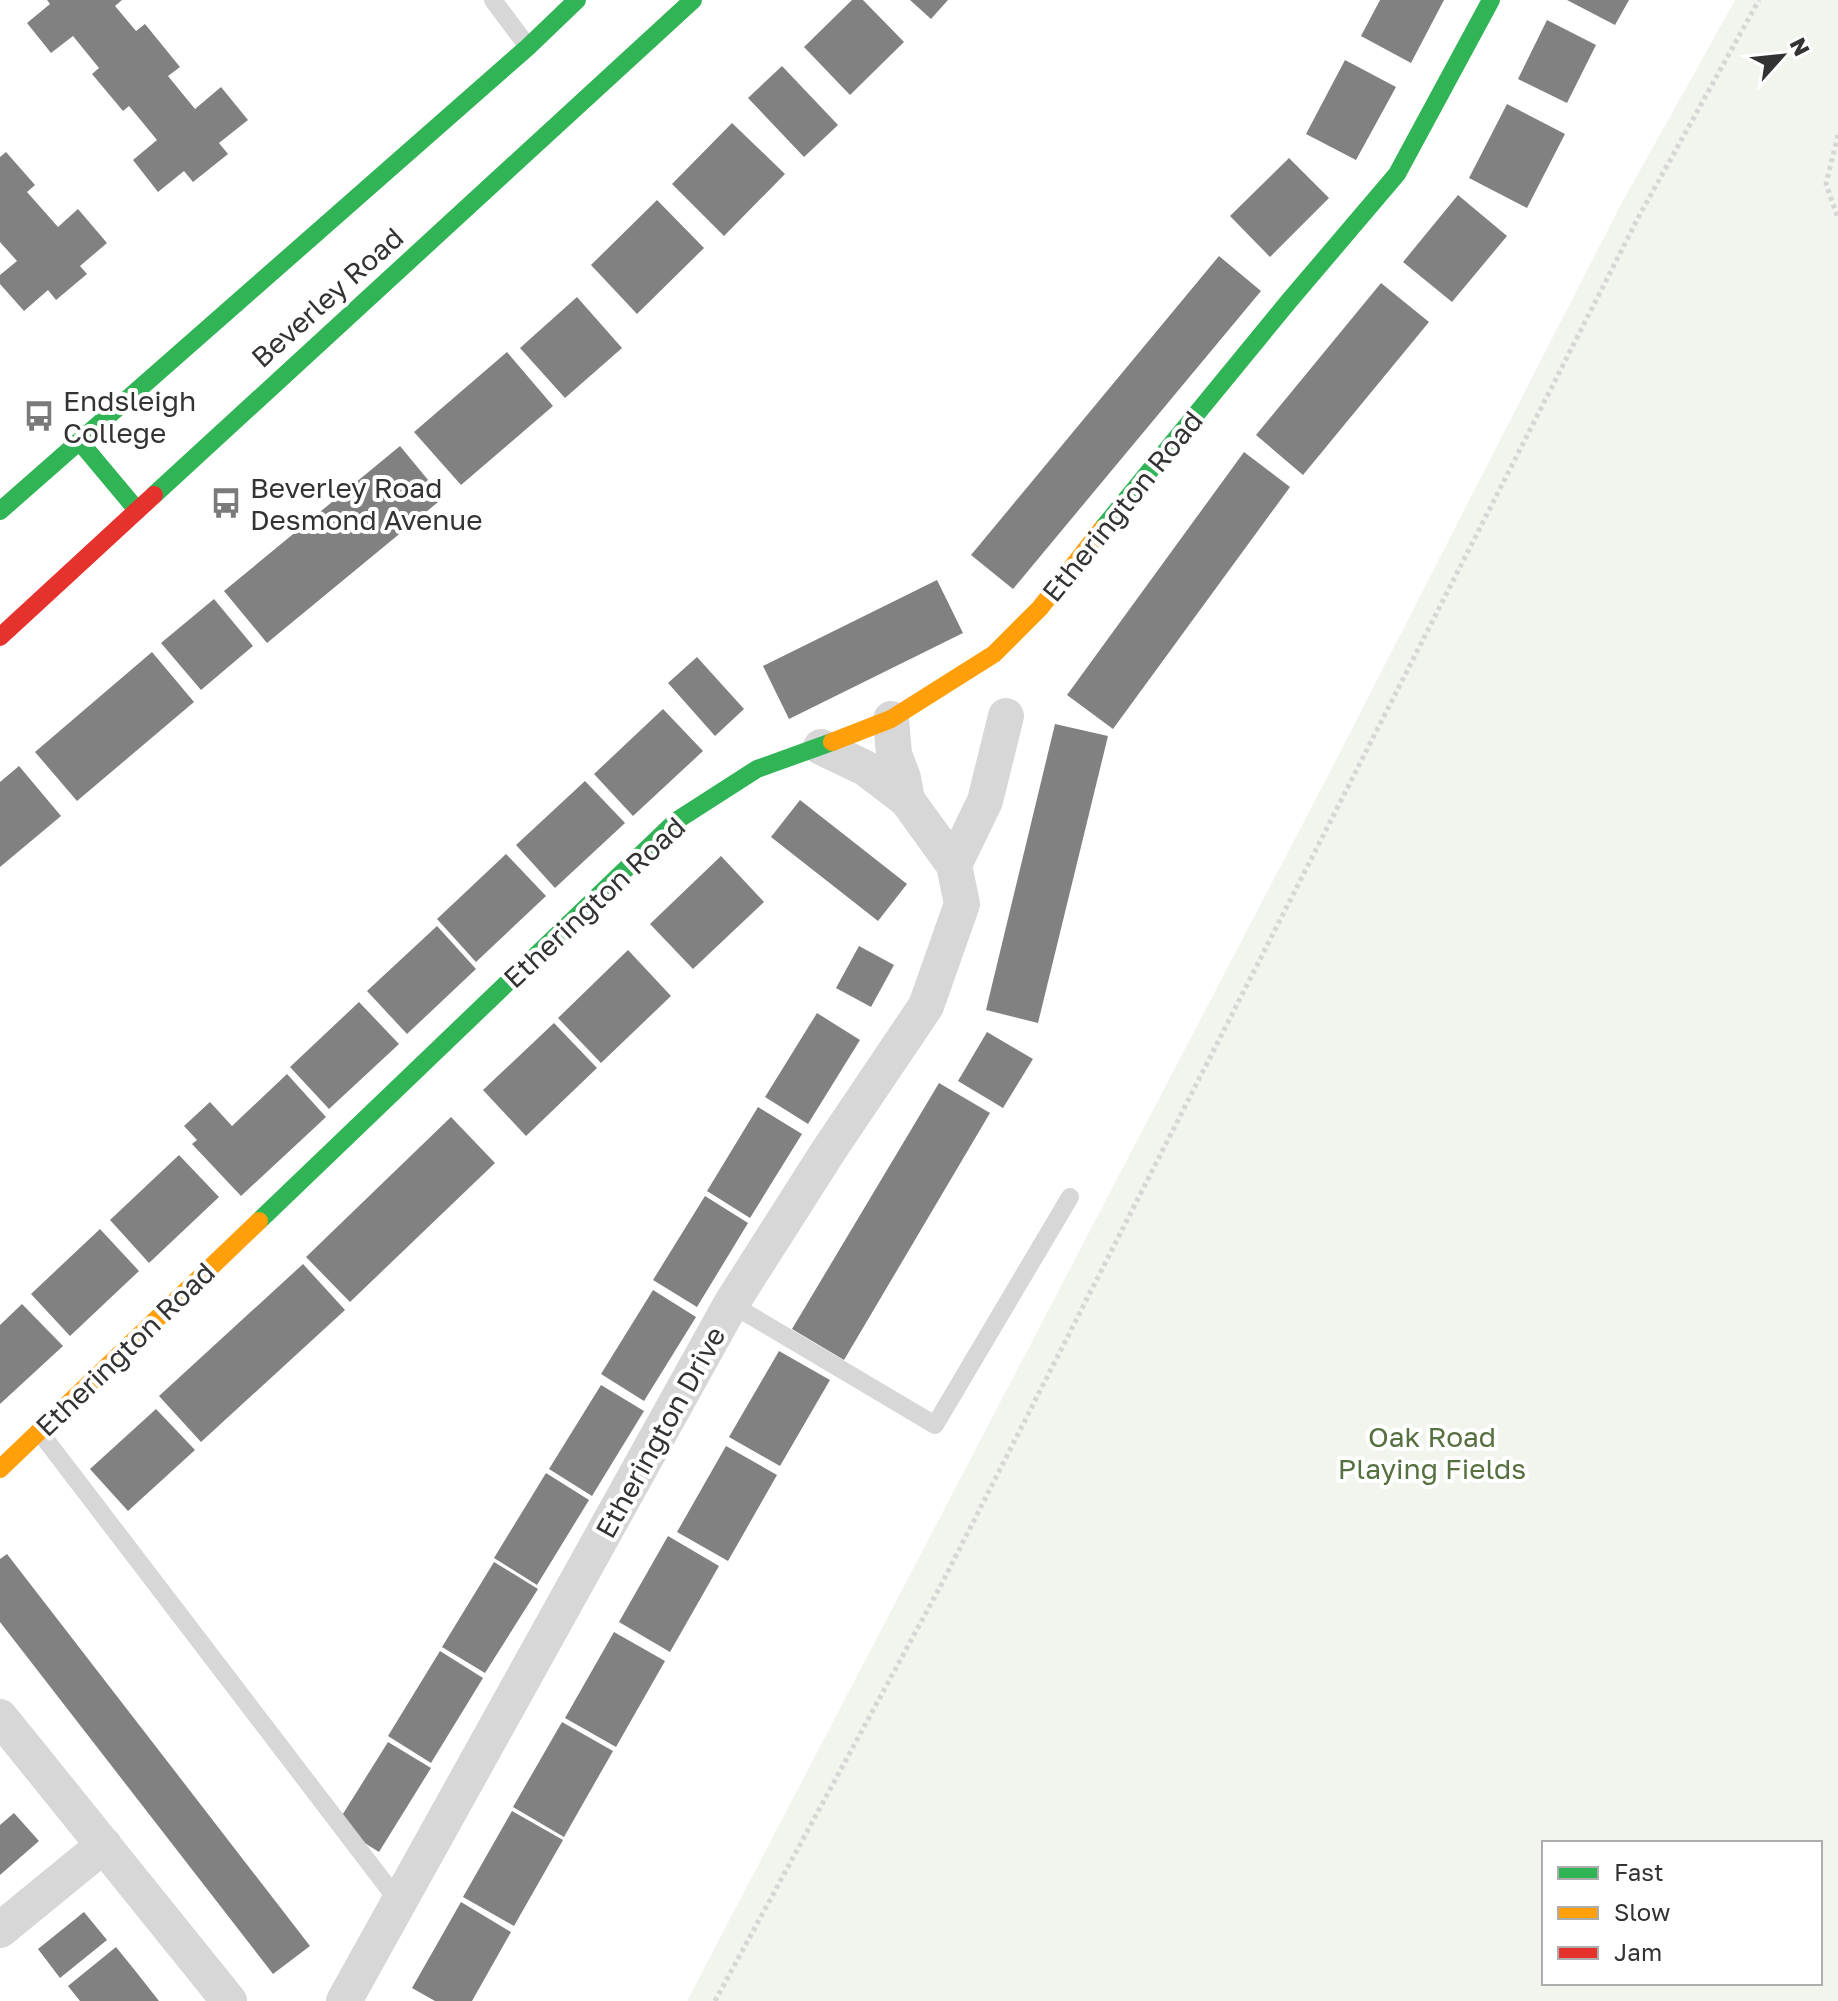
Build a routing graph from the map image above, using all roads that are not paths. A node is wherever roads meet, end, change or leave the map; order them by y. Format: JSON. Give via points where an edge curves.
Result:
{"nodes":[{"id":1,"x":493,"y":0,"type":"edge"},
{"id":2,"x":577,"y":0,"type":"edge"},
{"id":3,"x":693,"y":0,"type":"edge"},
{"id":4,"x":1491,"y":0,"type":"edge"},
{"id":5,"x":528,"y":47,"type":"junction"},
{"id":6,"x":80,"y":442,"type":"junction"},
{"id":7,"x":137,"y":510,"type":"junction"},
{"id":8,"x":0,"y":511,"type":"edge"},
{"id":9,"x":0,"y":637,"type":"edge"},
{"id":10,"x":1006,"y":716,"type":"dead end"},
{"id":11,"x":891,"y":719,"type":"junction"},
{"id":12,"x":821,"y":747,"type":"junction"},
{"id":13,"x":907,"y":800,"type":"junction"},
{"id":14,"x":954,"y":865,"type":"junction"},
{"id":15,"x":1070,"y":1197,"type":"dead end"},
{"id":16,"x":731,"y":1304,"type":"junction"},
{"id":17,"x":39,"y":1431,"type":"junction"},
{"id":18,"x":0,"y":1469,"type":"edge"},
{"id":19,"x":0,"y":1717,"type":"edge"},
{"id":20,"x":104,"y":1845,"type":"junction"},
{"id":21,"x":399,"y":1902,"type":"junction"},
{"id":22,"x":0,"y":1930,"type":"edge"},
{"id":23,"x":229,"y":2001,"type":"edge"},
{"id":24,"x":344,"y":2001,"type":"edge"}],
"edges":[{"from":1,"to":5,"type":"lane"},
{"from":2,"to":5,"type":"street","name":"Beverley Road"},
{"from":3,"to":7,"type":"street","name":"Beverley Road"},
{"from":4,"to":11,"type":"street","name":"Etherington Road","via":[[1397,174],[1163,452],[1040,608],[994,654]]},
{"from":5,"to":6,"type":"street","name":"Beverley Road"},
{"from":6,"to":7,"type":"street"},
{"from":6,"to":8,"type":"street","name":"Beverley Road"},
{"from":7,"to":9,"type":"street","name":"Beverley Road"},
{"from":10,"to":14,"type":"street","via":[[985,801]]},
{"from":11,"to":12,"type":"street","name":"Etherington Road"},
{"from":11,"to":13,"type":"street","name":"Etherington Drive"},
{"from":12,"to":13,"type":"street","name":"Etherington Drive","via":[[865,768]]},
{"from":12,"to":17,"type":"street","name":"Etherington Road","via":[[757,769],[676,821]]},
{"from":13,"to":14,"type":"street","name":"Etherington Drive"},
{"from":14,"to":16,"type":"street","name":"Etherington Drive","via":[[962,904],[926,1006]]},
{"from":15,"to":16,"type":"lane","via":[[935,1425]]},
{"from":16,"to":21,"type":"street","name":"Etherington Drive"},
{"from":17,"to":18,"type":"street","name":"Etherington Road"},
{"from":17,"to":21,"type":"lane"},
{"from":19,"to":20,"type":"street"},
{"from":20,"to":22,"type":"street"},
{"from":20,"to":23,"type":"street"},
{"from":21,"to":24,"type":"street","name":"Etherington Drive"}]}
